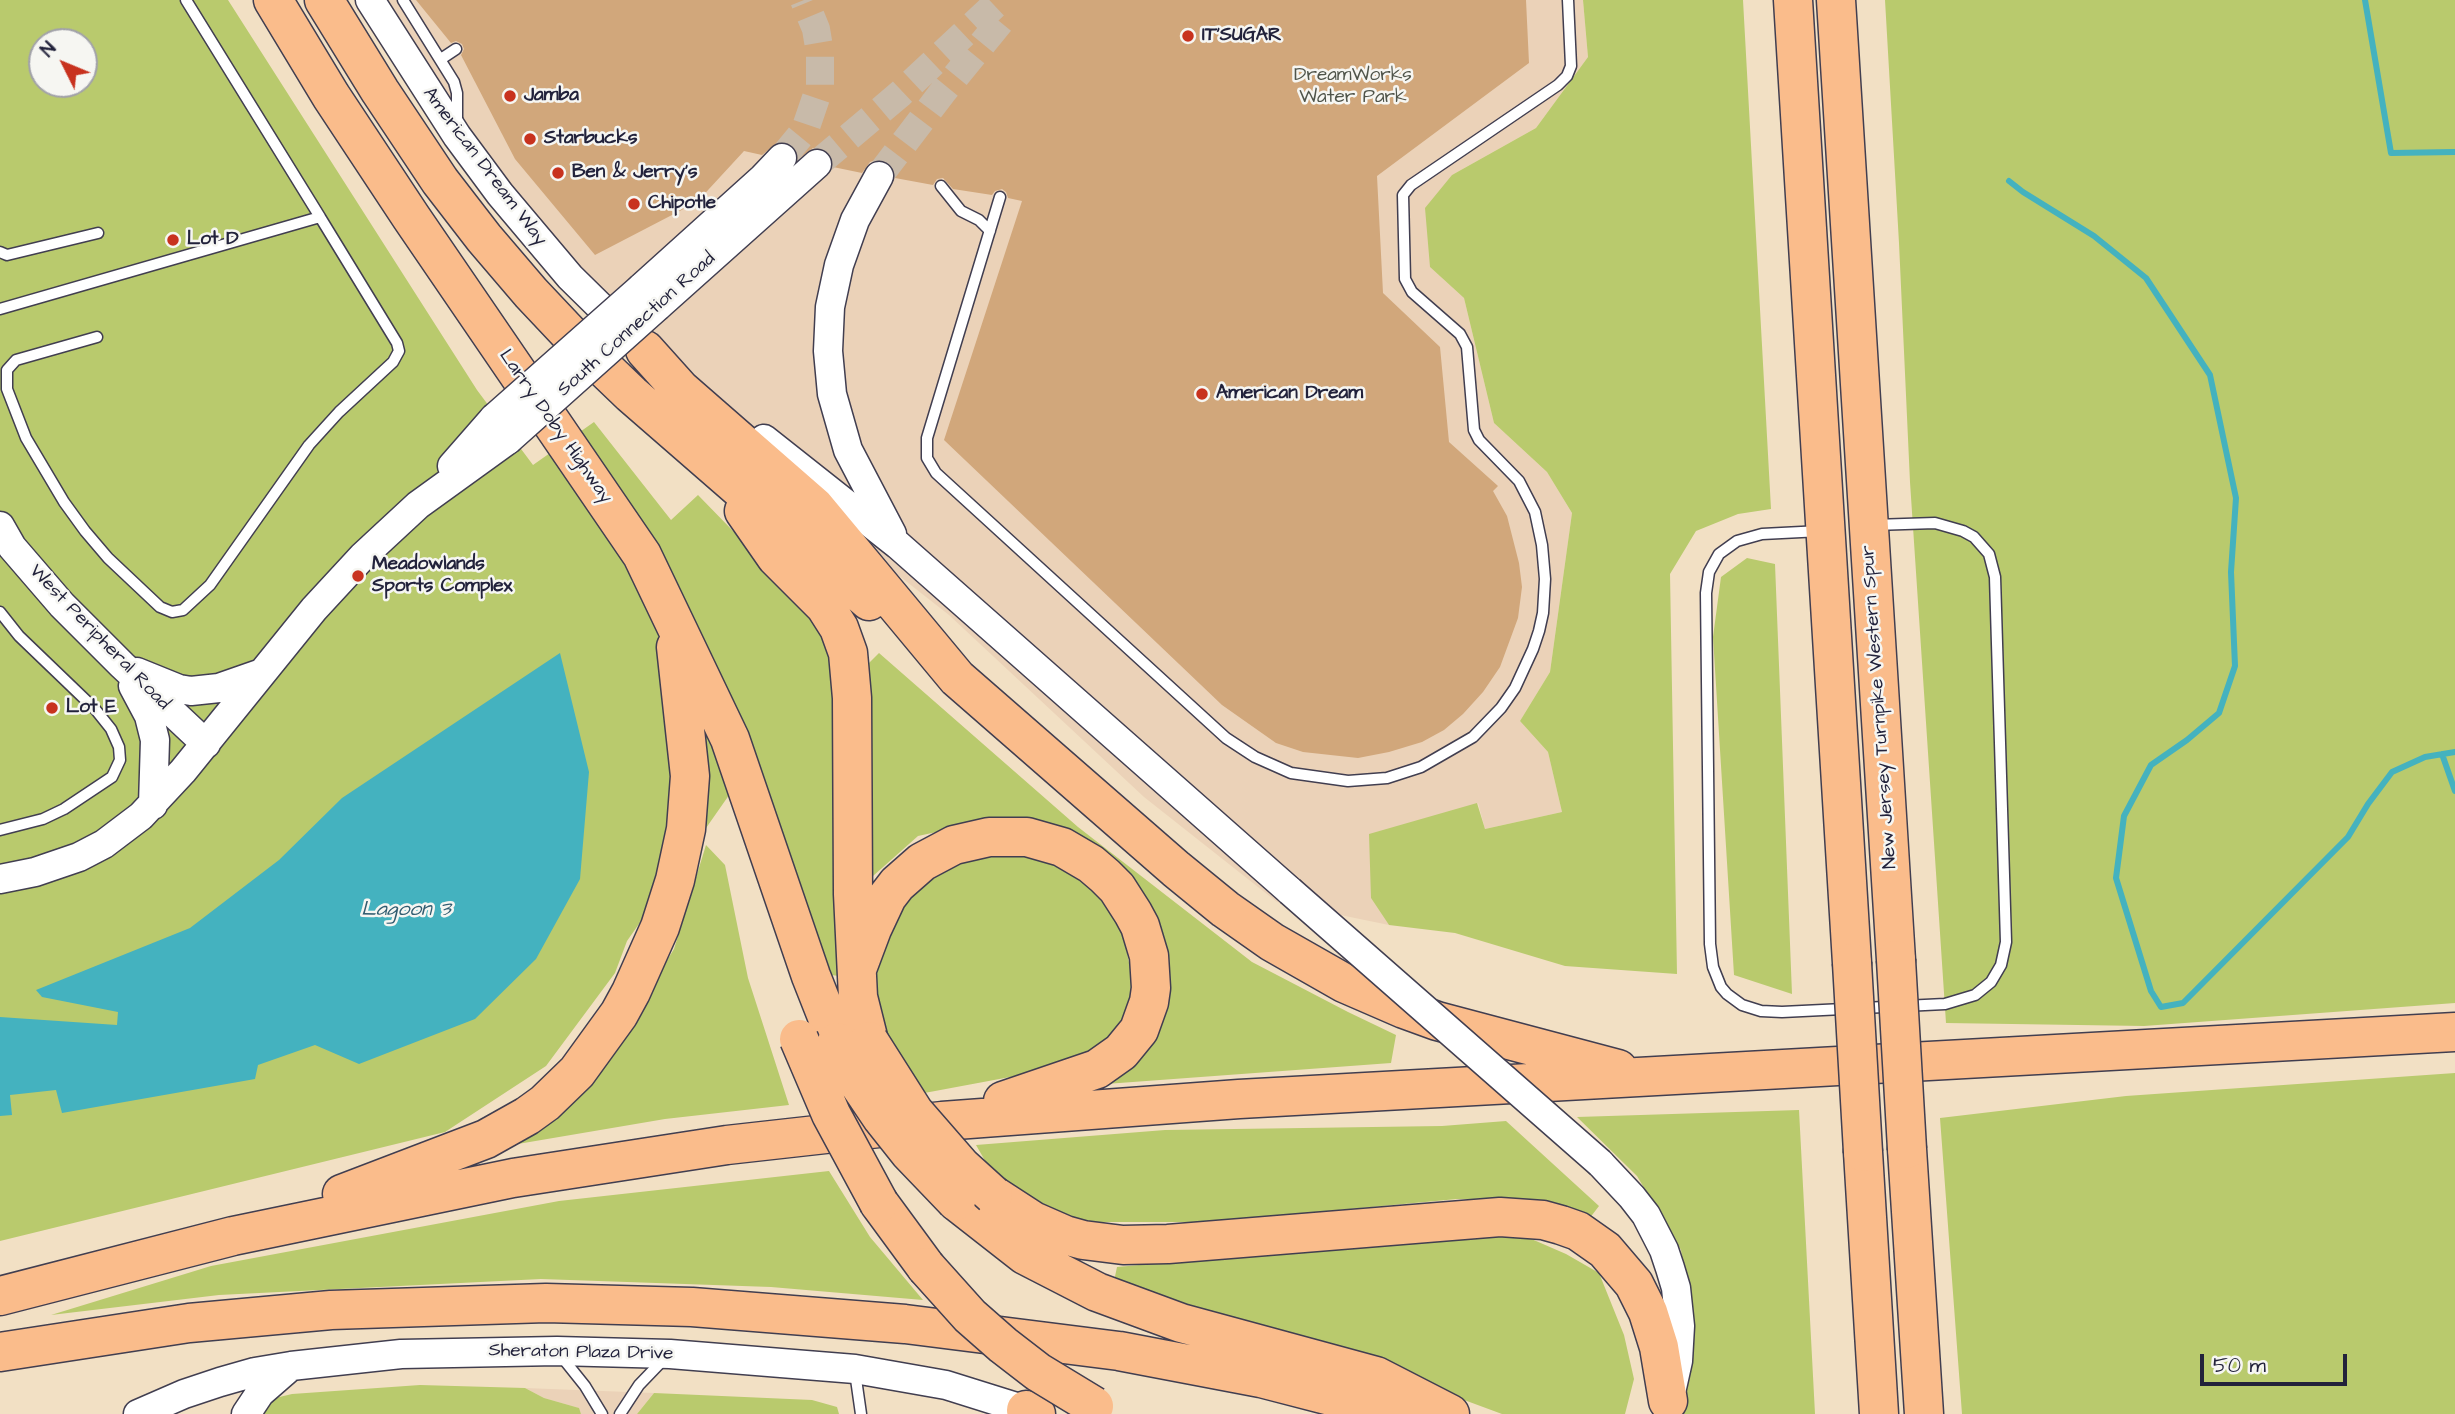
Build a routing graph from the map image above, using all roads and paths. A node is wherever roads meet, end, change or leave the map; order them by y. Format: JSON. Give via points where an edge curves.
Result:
{"nodes":[{"id":1,"x":186,"y":0,"type":"edge"},
{"id":2,"x":273,"y":0,"type":"edge"},
{"id":3,"x":324,"y":0,"type":"edge"},
{"id":4,"x":370,"y":0,"type":"edge"},
{"id":5,"x":403,"y":0,"type":"edge"},
{"id":6,"x":1568,"y":0,"type":"edge"},
{"id":7,"x":1793,"y":0,"type":"edge"},
{"id":8,"x":1836,"y":0,"type":"edge"},
{"id":9,"x":456,"y":49,"type":"dead end"},
{"id":10,"x":441,"y":59,"type":"junction"},
{"id":11,"x":457,"y":136,"type":"junction"},
{"id":12,"x":782,"y":158,"type":"tunnel mouth"},
{"id":13,"x":817,"y":164,"type":"tunnel mouth"},
{"id":14,"x":879,"y":176,"type":"tunnel mouth"},
{"id":15,"x":941,"y":186,"type":"dead end"},
{"id":16,"x":1000,"y":197,"type":"dead end"},
{"id":17,"x":320,"y":216,"type":"junction"},
{"id":18,"x":990,"y":231,"type":"junction"},
{"id":19,"x":98,"y":233,"type":"dead end"},
{"id":20,"x":0,"y":253,"type":"edge"},
{"id":21,"x":649,"y":297,"type":"junction"},
{"id":22,"x":0,"y":309,"type":"edge"},
{"id":23,"x":97,"y":337,"type":"dead end"},
{"id":24,"x":645,"y":350,"type":"junction"},
{"id":25,"x":713,"y":466,"type":"junction"},
{"id":26,"x":0,"y":526,"type":"edge"},
{"id":27,"x":1868,"y":526,"type":"junction"},
{"id":28,"x":1824,"y":531,"type":"junction"},
{"id":29,"x":898,"y":545,"type":"junction"},
{"id":30,"x":0,"y":612,"type":"edge"},
{"id":31,"x":673,"y":617,"type":"junction"},
{"id":32,"x":122,"y":665,"type":"junction"},
{"id":33,"x":262,"y":673,"type":"junction"},
{"id":34,"x":957,"y":678,"type":"junction"},
{"id":35,"x":206,"y":744,"type":"junction"},
{"id":36,"x":153,"y":805,"type":"junction"},
{"id":37,"x":0,"y":830,"type":"edge"},
{"id":38,"x":0,"y":879,"type":"edge"},
{"id":39,"x":778,"y":883,"type":"junction"},
{"id":40,"x":857,"y":969,"type":"junction"},
{"id":41,"x":2455,"y":1032,"type":"edge"},
{"id":42,"x":853,"y":1042,"type":"junction"},
{"id":43,"x":1650,"y":1077,"type":"junction"},
{"id":44,"x":942,"y":1121,"type":"junction"},
{"id":45,"x":975,"y":1198,"type":"junction"},
{"id":46,"x":233,"y":1236,"type":"junction"},
{"id":47,"x":0,"y":1296,"type":"edge"},
{"id":48,"x":557,"y":1350,"type":"junction"},
{"id":49,"x":0,"y":1352,"type":"edge"},
{"id":50,"x":670,"y":1354,"type":"junction"},
{"id":51,"x":291,"y":1366,"type":"junction"},
{"id":52,"x":855,"y":1369,"type":"junction"},
{"id":53,"x":1666,"y":1408,"type":"edge"},
{"id":54,"x":1103,"y":1410,"type":"edge"},
{"id":55,"x":151,"y":1412,"type":"edge"},
{"id":56,"x":1030,"y":1413,"type":"edge"},
{"id":57,"x":246,"y":1414,"type":"edge"},
{"id":58,"x":602,"y":1414,"type":"edge"},
{"id":59,"x":620,"y":1414,"type":"edge"},
{"id":60,"x":861,"y":1414,"type":"edge"},
{"id":61,"x":1400,"y":1414,"type":"edge"},
{"id":62,"x":1450,"y":1414,"type":"edge"},
{"id":63,"x":1879,"y":1414,"type":"edge"},
{"id":64,"x":1924,"y":1414,"type":"edge"}],
"edges":[{"from":1,"to":17,"type":"lane"},
{"from":2,"to":31,"type":"highway","name":"Larry Doby Highway","via":[[403,205],[642,555]]},
{"from":3,"to":25,"type":"highway","via":[[419,151],[484,238],[581,346]]},
{"from":4,"to":11,"type":"street","name":"American Dream Way"},
{"from":5,"to":10,"type":"lane"},
{"from":6,"to":18,"type":"lane","via":[[1571,66],[1567,76],[1403,195],[1405,279],[1412,292],[1460,334],[1467,347],[1474,430],[1519,481],[1535,512],[1545,579],[1539,631],[1515,688],[1473,737],[1421,767],[1387,778],[1327,780],[1255,757],[1226,738],[936,473],[927,458],[927,438]]},
{"from":7,"to":28,"type":"highway"},
{"from":8,"to":27,"type":"highway","name":"New Jersey Turnpike Western Spur"},
{"from":9,"to":10,"type":"lane"},
{"from":10,"to":11,"type":"lane","via":[[457,93]]},
{"from":11,"to":24,"type":"street","name":"American Dream Way","via":[[546,250]]},
{"from":12,"to":21,"type":"street","name":"South Connection Road"},
{"from":13,"to":21,"type":"street","name":"South Connection Road"},
{"from":14,"to":29,"type":"street","via":[[855,220],[839,265],[830,307],[829,372],[848,450]]},
{"from":15,"to":18,"type":"lane","via":[[961,211]]},
{"from":16,"to":18,"type":"lane"},
{"from":17,"to":22,"type":"lane"},
{"from":17,"to":23,"type":"lane","via":[[399,352],[309,445],[211,585],[183,610],[160,607],[85,531],[26,438],[7,389],[7,370],[16,360]]},
{"from":19,"to":20,"type":"lane"},
{"from":21,"to":33,"type":"street","name":"South Connection Road","bridge":true,"via":[[338,582]]},
{"from":24,"to":29,"type":"street","name":"American Dream Way"},
{"from":24,"to":34,"type":"highway","via":[[680,389],[814,506]]},
{"from":25,"to":34,"type":"highway"},
{"from":25,"to":40,"type":"highway","via":[[776,557],[825,606],[844,640],[852,690]]},
{"from":26,"to":32,"type":"street","name":"West Peripheral Road","via":[[12,547],[62,605]]},
{"from":27,"to":28,"type":"lane","via":[[1928,523],[1963,530],[1989,554],[1995,577],[2006,942],[2001,965],[1983,990],[1945,1004],[1761,1011],[1727,994],[1713,967],[1709,572],[1728,546],[1750,536]]},
{"from":27,"to":64,"type":"highway","name":"New Jersey Turnpike Western Spur","bridge":true},
{"from":28,"to":63,"type":"highway","bridge":true},
{"from":29,"to":53,"type":"street","name":"American Dream Way","bridge":true,"via":[[1622,1185],[1646,1215],[1675,1288],[1678,1360]]},
{"from":30,"to":37,"type":"lane","via":[[95,709],[111,729],[120,760],[112,777],[64,809]]},
{"from":31,"to":39,"type":"highway","name":"Larry Doby Highway","via":[[730,739]]},
{"from":31,"to":46,"type":"highway","via":[[690,776],[686,829],[660,927],[607,1033],[561,1088],[507,1128]]},
{"from":32,"to":33,"type":"street","via":[[191,691],[219,688]]},
{"from":32,"to":35,"type":"street","name":"West Peripheral Road"},
{"from":32,"to":36,"type":"street","via":[[153,729]]},
{"from":33,"to":35,"type":"street","name":"South Connection Road"},
{"from":34,"to":43,"type":"highway","via":[[1199,889],[1311,965],[1437,1021]]},
{"from":35,"to":36,"type":"street","name":"South Connection Road"},
{"from":36,"to":38,"type":"street","name":"South Connection Road","via":[[91,851],[52,867]]},
{"from":39,"to":42,"type":"highway","via":[[811,976]]},
{"from":39,"to":54,"type":"highway","bridge":true,"via":[[799,1039],[831,1114],[879,1203],[926,1267],[1003,1345],[1038,1372]]},
{"from":40,"to":42,"type":"highway"},
{"from":40,"to":44,"type":"highway","via":[[897,884],[937,853],[971,840],[1027,837],[1062,847],[1105,876],[1133,913],[1147,948],[1151,988],[1139,1030],[1121,1052],[1084,1075]]},
{"from":41,"to":43,"type":"highway"},
{"from":42,"to":45,"type":"highway","bridge":true,"via":[[855,1078],[882,1118],[909,1152]]},
{"from":43,"to":44,"type":"highway"},
{"from":44,"to":46,"type":"highway","via":[[584,1166]]},
{"from":45,"to":53,"type":"highway","via":[[1057,1232],[1113,1244],[1168,1244],[1500,1217],[1561,1225],[1605,1250],[1634,1284],[1660,1347]]},
{"from":45,"to":62,"type":"highway","via":[[1026,1255],[1097,1292],[1172,1320],[1376,1376]]},
{"from":46,"to":47,"type":"highway"},
{"from":48,"to":50,"type":"street","name":"Sheraton Plaza Drive"},
{"from":48,"to":51,"type":"street","name":"Sheraton Plaza Drive","via":[[401,1354]]},
{"from":48,"to":58,"type":"lane"},
{"from":49,"to":61,"type":"highway","via":[[189,1323],[343,1310],[546,1303],[692,1307],[905,1324],[1119,1351],[1261,1377]]},
{"from":50,"to":52,"type":"street","name":"Sheraton Plaza Drive"},
{"from":50,"to":59,"type":"lane","via":[[639,1385]]},
{"from":51,"to":55,"type":"street","name":"Sheraton Plaza Drive","via":[[220,1382]]},
{"from":51,"to":57,"type":"street","via":[[260,1393]]},
{"from":52,"to":56,"type":"street","name":"Sheraton Plaza Drive","via":[[947,1385]]},
{"from":52,"to":60,"type":"lane"}]}
